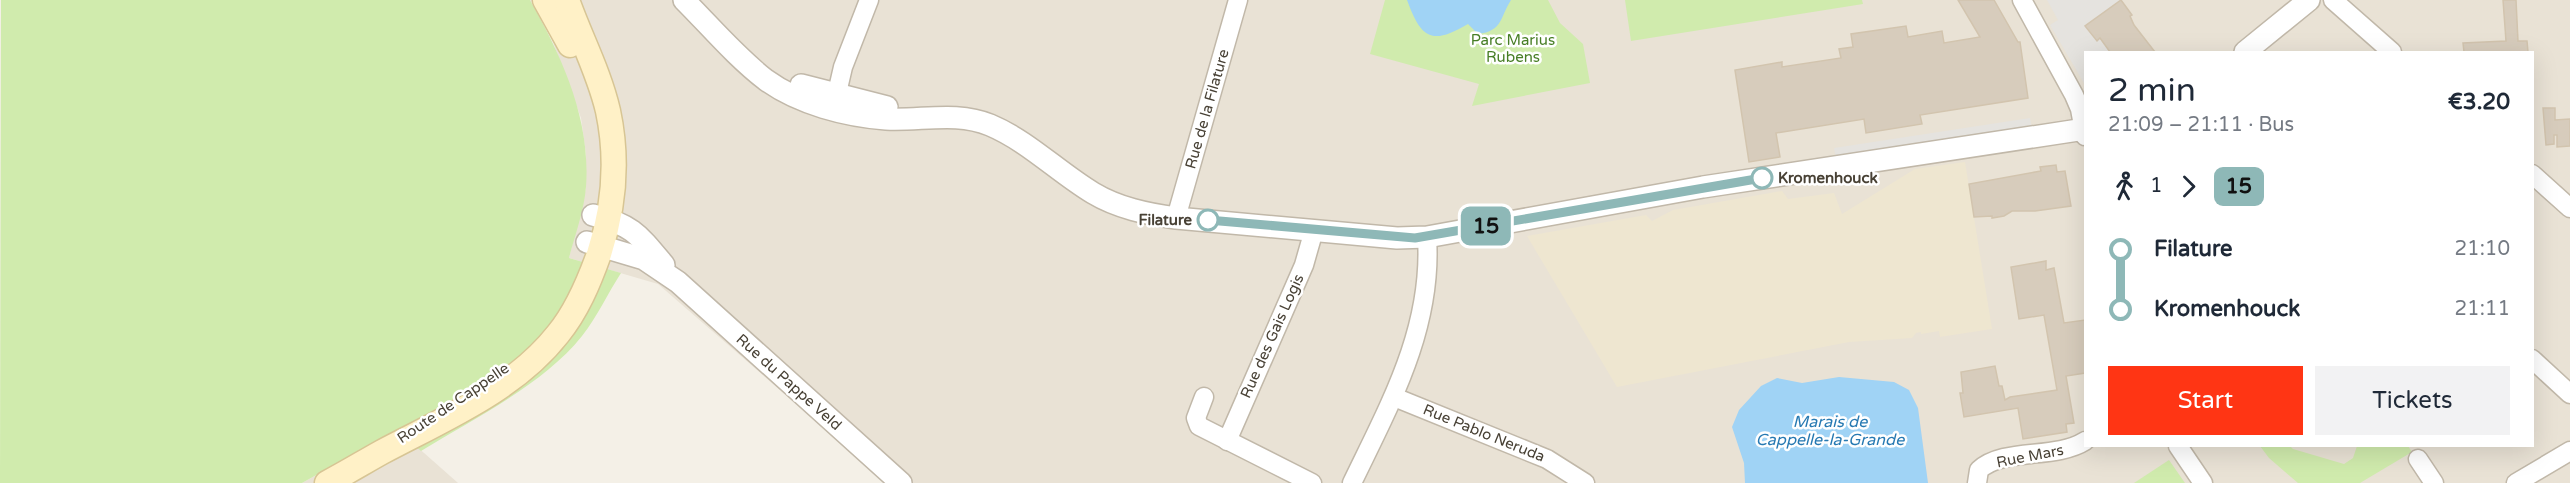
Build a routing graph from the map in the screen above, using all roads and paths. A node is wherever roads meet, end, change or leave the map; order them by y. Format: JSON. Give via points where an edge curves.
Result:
{"nodes":[{"id":1,"x":545,"y":0,"type":"edge"},
{"id":2,"x":567,"y":0,"type":"edge"},
{"id":3,"x":684,"y":0,"type":"edge"},
{"id":4,"x":869,"y":0,"type":"edge"},
{"id":5,"x":1238,"y":0,"type":"edge"},
{"id":6,"x":2022,"y":0,"type":"edge"},
{"id":7,"x":2309,"y":0,"type":"edge"},
{"id":8,"x":2333,"y":0,"type":"edge"},
{"id":9,"x":2246,"y":51,"type":"edge"},
{"id":10,"x":2391,"y":51,"type":"edge"},
{"id":11,"x":835,"y":102,"type":"junction"},
{"id":12,"x":2084,"y":128,"type":"edge"},
{"id":13,"x":2084,"y":131,"type":"edge"},
{"id":14,"x":2534,"y":176,"type":"edge"},
{"id":15,"x":2570,"y":208,"type":"edge"},
{"id":16,"x":601,"y":217,"type":"junction"},
{"id":17,"x":1176,"y":218,"type":"junction"},
{"id":18,"x":1314,"y":230,"type":"junction"},
{"id":19,"x":1427,"y":237,"type":"junction"},
{"id":20,"x":594,"y":244,"type":"junction"},
{"id":21,"x":678,"y":282,"type":"junction"},
{"id":22,"x":2534,"y":361,"type":"edge"},
{"id":23,"x":2570,"y":393,"type":"edge"},
{"id":24,"x":1204,"y":397,"type":"dead end"},
{"id":25,"x":1394,"y":397,"type":"junction"},
{"id":26,"x":1227,"y":441,"type":"junction"},
{"id":27,"x":2084,"y":441,"type":"edge"},
{"id":28,"x":2179,"y":447,"type":"edge"},
{"id":29,"x":2570,"y":451,"type":"edge"},
{"id":30,"x":2418,"y":459,"type":"dead end"},
{"id":31,"x":1977,"y":478,"type":"edge"},
{"id":32,"x":1576,"y":480,"type":"edge"},
{"id":33,"x":327,"y":483,"type":"edge"},
{"id":34,"x":901,"y":483,"type":"edge"},
{"id":35,"x":1312,"y":483,"type":"edge"},
{"id":36,"x":1352,"y":483,"type":"edge"},
{"id":37,"x":2203,"y":483,"type":"edge"},
{"id":38,"x":2434,"y":483,"type":"edge"},
{"id":39,"x":2516,"y":483,"type":"edge"}],
"edges":[{"from":1,"to":16,"type":"main road","via":[[570,47],[592,110]]},
{"from":2,"to":16,"type":"main road","via":[[608,111],[613,167]]},
{"from":3,"to":11,"type":"street","via":[[773,85]]},
{"from":4,"to":11,"type":"street","via":[[841,73]]},
{"from":5,"to":17,"type":"street","name":"Rue de la Filature"},
{"from":6,"to":12,"type":"street","via":[[2074,94]]},
{"from":7,"to":9,"type":"street"},
{"from":8,"to":10,"type":"street"},
{"from":11,"to":17,"type":"street","via":[[887,119],[967,118],[992,125],[1102,197],[1140,211]]},
{"from":13,"to":19,"type":"street","via":[[1721,184]]},
{"from":14,"to":15,"type":"street"},
{"from":16,"to":20,"type":"main road","name":"Route de Cappelle"},
{"from":16,"to":21,"type":"street","name":"Rue du Pappe Veld","via":[[636,232]]},
{"from":17,"to":18,"type":"street"},
{"from":18,"to":19,"type":"street"},
{"from":18,"to":26,"type":"street","name":"Rue des Gais Logis","via":[[1304,265]]},
{"from":19,"to":25,"type":"street","via":[[1428,269],[1419,328]]},
{"from":20,"to":21,"type":"street","name":"Rue du Pappe Veld","via":[[648,261]]},
{"from":20,"to":33,"type":"main road","name":"Route de Cappelle","via":[[566,293],[550,333],[495,377],[382,452]]},
{"from":21,"to":34,"type":"street","name":"Rue du Pappe Veld"},
{"from":22,"to":23,"type":"street"},
{"from":24,"to":26,"type":"street","via":[[1196,422]]},
{"from":25,"to":32,"type":"street","name":"Rue Pablo Neruda","via":[[1547,459]]},
{"from":25,"to":36,"type":"street"},
{"from":26,"to":35,"type":"street"},
{"from":27,"to":31,"type":"street","name":"Rue Mars","via":[[2063,450],[1996,460],[1983,467]]},
{"from":28,"to":37,"type":"street"},
{"from":29,"to":39,"type":"street"},
{"from":30,"to":38,"type":"street"}]}
